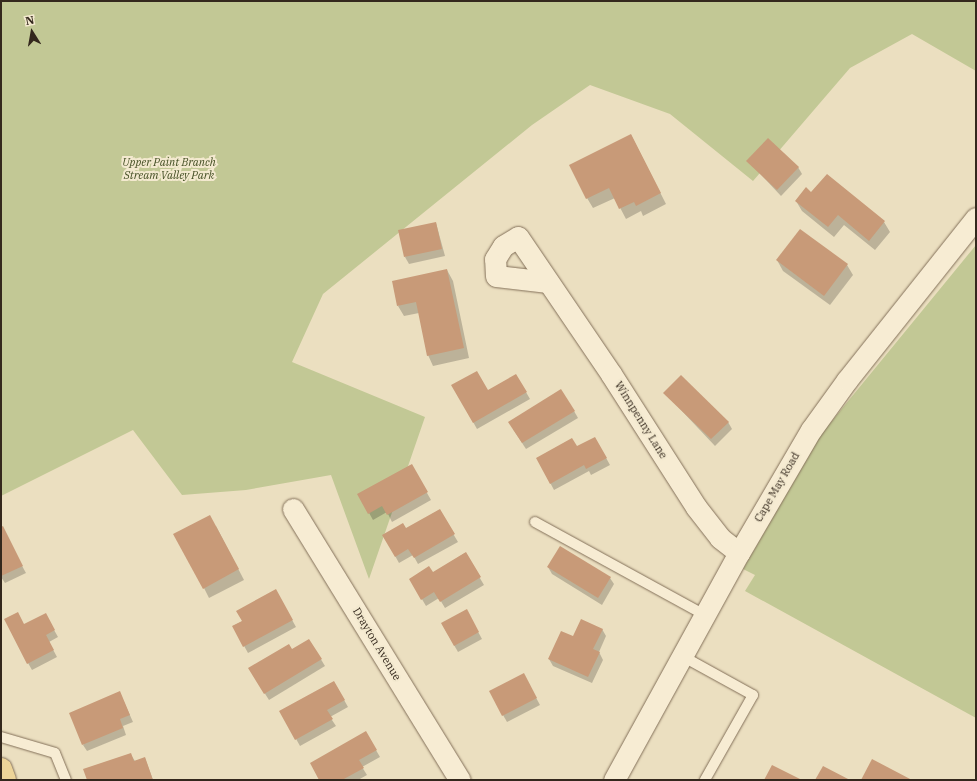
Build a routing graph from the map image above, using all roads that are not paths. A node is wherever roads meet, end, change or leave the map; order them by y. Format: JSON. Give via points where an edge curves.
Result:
{"nodes":[{"id":1,"x":976,"y":218,"type":"edge"},
{"id":2,"x":548,"y":282,"type":"dead end"},
{"id":3,"x":293,"y":509,"type":"dead end"},
{"id":4,"x":535,"y":522,"type":"dead end"},
{"id":5,"x":739,"y":553,"type":"junction"},
{"id":6,"x":705,"y":615,"type":"junction"},
{"id":7,"x":682,"y":656,"type":"junction"},
{"id":8,"x":1,"y":737,"type":"edge"},
{"id":9,"x":1,"y":769,"type":"edge"},
{"id":10,"x":5,"y":780,"type":"edge"},
{"id":11,"x":66,"y":780,"type":"edge"},
{"id":12,"x":460,"y":780,"type":"edge"},
{"id":13,"x":614,"y":780,"type":"edge"},
{"id":14,"x":705,"y":780,"type":"edge"}],
"edges":[{"from":1,"to":5,"type":"street","name":"Cape May Road","via":[[830,403],[811,430]]},
{"from":2,"to":5,"type":"street","name":"Winnpenny Lane","via":[[611,374],[696,507],[720,538]]},
{"from":3,"to":12,"type":"street","name":"Drayton Avenue"},
{"from":4,"to":6,"type":"lane"},
{"from":5,"to":6,"type":"street","name":"Cape May Road"},
{"from":6,"to":7,"type":"street","name":"Cape May Road"},
{"from":7,"to":13,"type":"street","name":"Cape May Road"},
{"from":7,"to":14,"type":"lane","via":[[752,695]]},
{"from":8,"to":11,"type":"lane","via":[[55,753]]},
{"from":9,"to":10,"type":"main road"}]}
